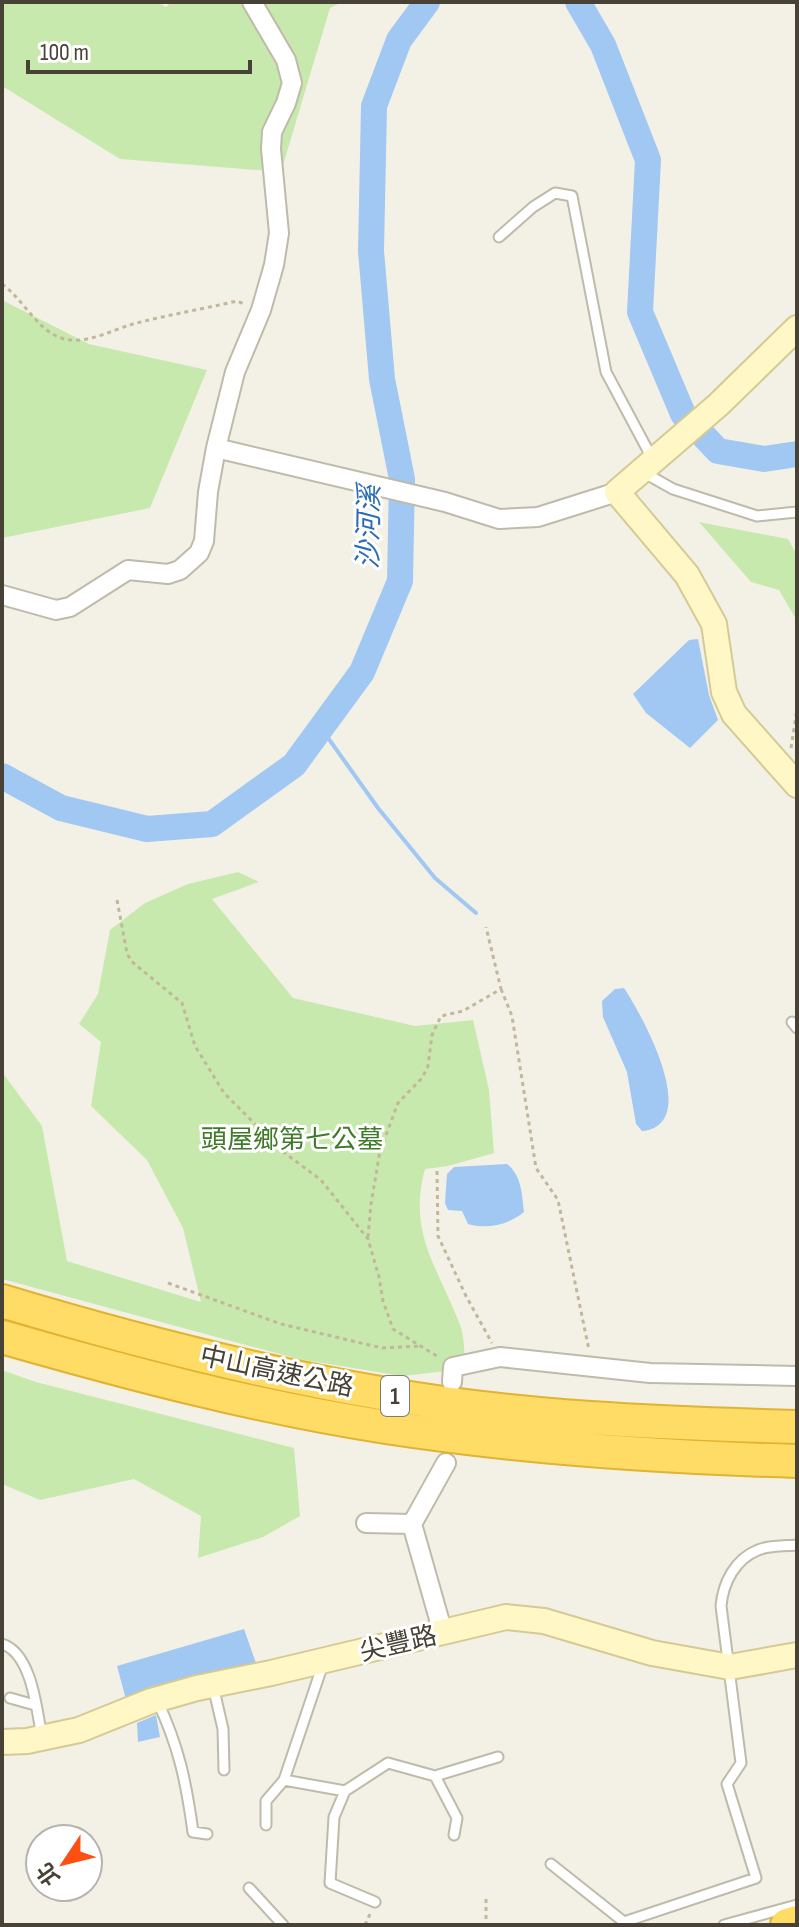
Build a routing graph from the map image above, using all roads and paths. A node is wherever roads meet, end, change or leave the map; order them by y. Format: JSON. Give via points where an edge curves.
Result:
{"nodes":[{"id":1,"x":252,"y":2,"type":"edge"},
{"id":2,"x":499,"y":237,"type":"dead end"},
{"id":3,"x":2,"y":284,"type":"edge"},
{"id":4,"x":261,"y":310,"type":"junction"},
{"id":5,"x":797,"y":328,"type":"edge"},
{"id":6,"x":216,"y":448,"type":"junction"},
{"id":7,"x":651,"y":462,"type":"junction"},
{"id":8,"x":617,"y":492,"type":"junction"},
{"id":9,"x":797,"y":512,"type":"edge"},
{"id":10,"x":2,"y":595,"type":"edge"},
{"id":11,"x":797,"y":709,"type":"edge"},
{"id":12,"x":792,"y":779,"type":"edge"},
{"id":13,"x":117,"y":900,"type":"dead end"},
{"id":14,"x":486,"y":927,"type":"dead end"},
{"id":15,"x":501,"y":989,"type":"junction"},
{"id":16,"x":437,"y":1171,"type":"dead end"},
{"id":17,"x":368,"y":1239,"type":"junction"},
{"id":18,"x":168,"y":1283,"type":"dead end"},
{"id":19,"x":2,"y":1301,"type":"edge"},
{"id":20,"x":2,"y":1337,"type":"edge"},
{"id":21,"x":422,"y":1346,"type":"junction"},
{"id":22,"x":500,"y":1357,"type":"junction"},
{"id":23,"x":592,"y":1365,"type":"junction"},
{"id":24,"x":452,"y":1374,"type":"joint"},
{"id":25,"x":797,"y":1376,"type":"edge"},
{"id":26,"x":797,"y":1427,"type":"edge"},
{"id":27,"x":797,"y":1461,"type":"edge"},
{"id":28,"x":446,"y":1463,"type":"dead end"},
{"id":29,"x":366,"y":1523,"type":"dead end"},
{"id":30,"x":412,"y":1524,"type":"junction"},
{"id":31,"x":797,"y":1545,"type":"edge"},
{"id":32,"x":443,"y":1633,"type":"junction"},
{"id":33,"x":2,"y":1644,"type":"edge"},
{"id":34,"x":797,"y":1655,"type":"edge"},
{"id":35,"x":324,"y":1661,"type":"junction"},
{"id":36,"x":730,"y":1667,"type":"junction"},
{"id":37,"x":212,"y":1685,"type":"junction"},
{"id":38,"x":10,"y":1698,"type":"dead end"},
{"id":39,"x":157,"y":1700,"type":"junction"},
{"id":40,"x":35,"y":1705,"type":"junction"},
{"id":41,"x":42,"y":1738,"type":"junction"},
{"id":42,"x":2,"y":1742,"type":"edge"},
{"id":43,"x":498,"y":1757,"type":"dead end"},
{"id":44,"x":224,"y":1770,"type":"dead end"},
{"id":45,"x":435,"y":1776,"type":"junction"},
{"id":46,"x":284,"y":1780,"type":"junction"},
{"id":47,"x":345,"y":1791,"type":"junction"},
{"id":48,"x":266,"y":1825,"type":"dead end"},
{"id":49,"x":207,"y":1834,"type":"dead end"},
{"id":50,"x":454,"y":1835,"type":"dead end"},
{"id":51,"x":551,"y":1864,"type":"dead end"},
{"id":52,"x":249,"y":1888,"type":"dead end"},
{"id":53,"x":486,"y":1899,"type":"dead end"},
{"id":54,"x":375,"y":1902,"type":"dead end"},
{"id":55,"x":797,"y":1905,"type":"edge"},
{"id":56,"x":797,"y":1922,"type":"edge"},
{"id":57,"x":283,"y":1925,"type":"edge"},
{"id":58,"x":486,"y":1925,"type":"edge"},
{"id":59,"x":724,"y":1925,"type":"edge"},
{"id":60,"x":787,"y":1925,"type":"edge"}],
"edges":[{"from":1,"to":4,"type":"street","via":[[286,60],[292,83],[272,132],[279,233]]},
{"from":2,"to":7,"type":"lane","via":[[555,193],[572,196],[606,372]]},
{"from":3,"to":4,"type":"path","via":[[43,328],[63,339],[87,339],[237,301]]},
{"from":4,"to":6,"type":"street","via":[[235,372]]},
{"from":5,"to":7,"type":"street"},
{"from":6,"to":8,"type":"street","via":[[499,519],[538,517]]},
{"from":6,"to":10,"type":"street","via":[[204,541],[180,570],[128,570],[70,607],[56,610]]},
{"from":7,"to":8,"type":"street"},
{"from":7,"to":9,"type":"lane","via":[[673,489],[757,516]]},
{"from":8,"to":12,"type":"street","via":[[687,575],[714,624],[724,692],[734,714]]},
{"from":11,"to":12,"type":"path"},
{"from":13,"to":17,"type":"path","via":[[131,961],[182,1003],[195,1046],[224,1093],[282,1151],[321,1180]]},
{"from":14,"to":15,"type":"path"},
{"from":15,"to":17,"type":"path","via":[[463,1011],[441,1016],[428,1066],[398,1103],[380,1151]]},
{"from":15,"to":23,"type":"path","via":[[512,1016],[536,1168],[558,1200]]},
{"from":16,"to":22,"type":"path","via":[[438,1236]]},
{"from":17,"to":21,"type":"path","via":[[393,1329]]},
{"from":18,"to":21,"type":"path","via":[[281,1324],[382,1348]]},
{"from":19,"to":26,"type":"highway","name":"中山高速公路","number":"1","via":[[134,1339],[386,1395],[585,1417]]},
{"from":20,"to":27,"type":"highway","name":"中山高速公路","number":"1","via":[[126,1372],[384,1427],[584,1450]]},
{"from":21,"to":24,"type":"path"},
{"from":22,"to":23,"type":"street"},
{"from":22,"to":24,"type":"street"},
{"from":23,"to":25,"type":"street","via":[[650,1373]]},
{"from":28,"to":30,"type":"street"},
{"from":29,"to":30,"type":"street"},
{"from":30,"to":32,"type":"street"},
{"from":31,"to":36,"type":"lane","via":[[758,1549],[732,1570],[722,1589],[721,1606]]},
{"from":32,"to":35,"type":"street","name":"尖豐路"},
{"from":32,"to":36,"type":"street","name":"尖豐路","via":[[506,1617],[544,1621],[652,1653]]},
{"from":33,"to":40,"type":"lane","via":[[12,1647],[23,1662]]},
{"from":34,"to":36,"type":"street","name":"尖豐路"},
{"from":35,"to":37,"type":"street","name":"尖豐路"},
{"from":35,"to":46,"type":"lane"},
{"from":36,"to":51,"type":"lane","via":[[741,1763],[727,1784],[756,1878],[624,1922]]},
{"from":37,"to":39,"type":"street","name":"尖豐路"},
{"from":37,"to":44,"type":"lane","via":[[223,1729]]},
{"from":38,"to":40,"type":"lane"},
{"from":39,"to":41,"type":"street","name":"尖豐路","via":[[79,1730]]},
{"from":39,"to":49,"type":"lane","via":[[185,1774],[193,1832]]},
{"from":40,"to":41,"type":"lane"},
{"from":41,"to":42,"type":"street","name":"尖豐路"},
{"from":43,"to":45,"type":"lane"},
{"from":45,"to":47,"type":"lane","via":[[388,1763]]},
{"from":45,"to":50,"type":"lane","via":[[457,1818]]},
{"from":46,"to":47,"type":"lane"},
{"from":46,"to":48,"type":"lane","via":[[266,1801]]},
{"from":47,"to":54,"type":"lane","via":[[334,1817],[330,1883]]},
{"from":52,"to":57,"type":"lane"},
{"from":53,"to":58,"type":"path"},
{"from":55,"to":59,"type":"lane"},
{"from":56,"to":60,"type":"highway"}]}
